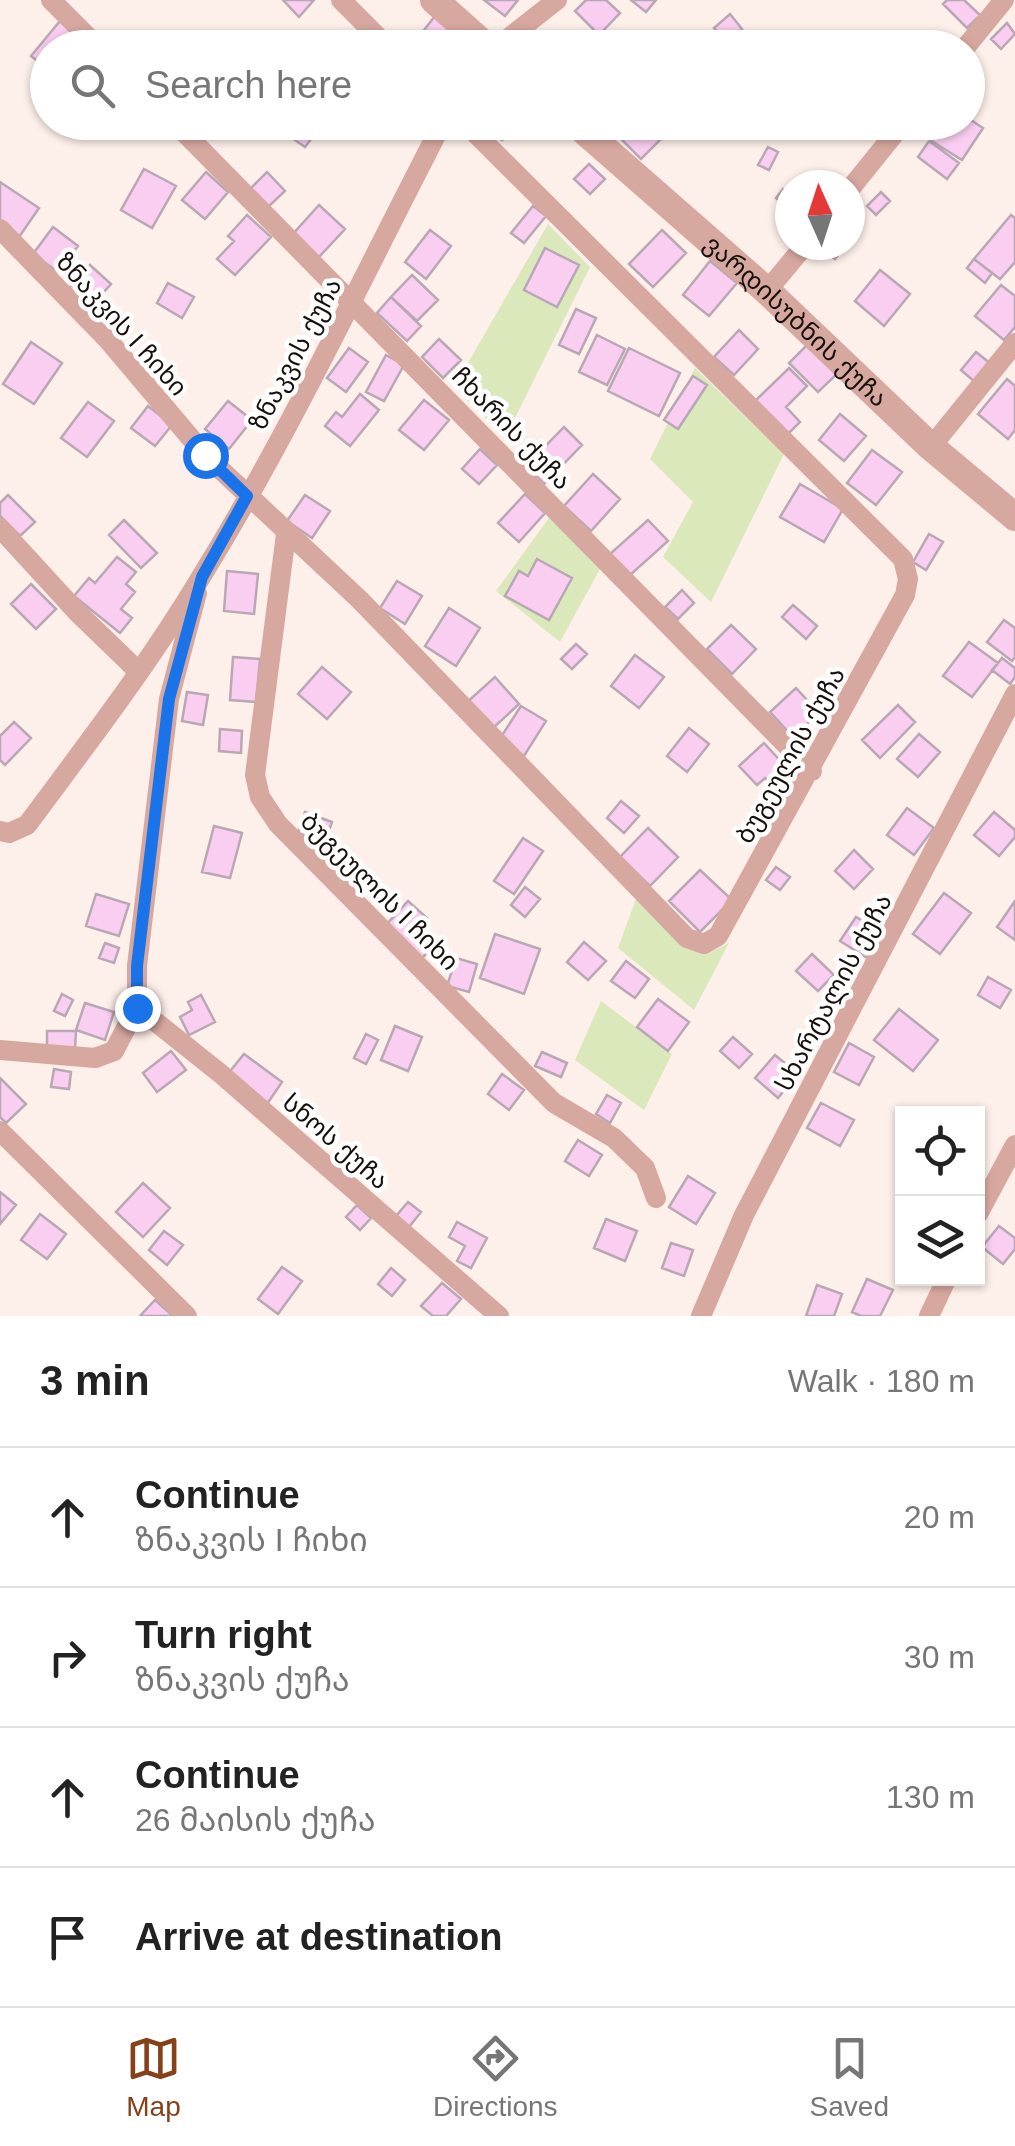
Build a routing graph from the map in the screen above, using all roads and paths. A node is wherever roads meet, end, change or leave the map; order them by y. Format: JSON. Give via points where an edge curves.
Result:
{"nodes":[{"id":1,"x":51,"y":0,"type":"edge"},
{"id":2,"x":342,"y":0,"type":"edge"},
{"id":3,"x":434,"y":0,"type":"edge"},
{"id":4,"x":557,"y":0,"type":"edge"},
{"id":5,"x":1004,"y":0,"type":"edge"},
{"id":6,"x":81,"y":30,"type":"edge"},
{"id":7,"x":371,"y":30,"type":"edge"},
{"id":8,"x":470,"y":30,"type":"edge"},
{"id":9,"x":516,"y":30,"type":"edge"},
{"id":10,"x":980,"y":30,"type":"edge"},
{"id":11,"x":192,"y":140,"type":"edge"},
{"id":12,"x":434,"y":140,"type":"edge"},
{"id":13,"x":482,"y":140,"type":"edge"},
{"id":14,"x":595,"y":140,"type":"edge"},
{"id":15,"x":889,"y":140,"type":"edge"},
{"id":16,"x":865,"y":170,"type":"edge"},
{"id":17,"x":0,"y":229,"type":"edge"},
{"id":18,"x":792,"y":260,"type":"edge"},
{"id":19,"x":767,"y":291,"type":"junction"},
{"id":20,"x":353,"y":300,"type":"junction"},
{"id":21,"x":1015,"y":344,"type":"edge"},
{"id":22,"x":931,"y":447,"type":"junction"},
{"id":23,"x":247,"y":496,"type":"junction"},
{"id":24,"x":1015,"y":517,"type":"edge"},
{"id":25,"x":0,"y":528,"type":"edge"},
{"id":26,"x":286,"y":534,"type":"junction"},
{"id":27,"x":202,"y":577,"type":"junction"},
{"id":28,"x":139,"y":672,"type":"junction"},
{"id":29,"x":1015,"y":694,"type":"edge"},
{"id":30,"x":812,"y":771,"type":"junction"},
{"id":31,"x":0,"y":831,"type":"edge"},
{"id":32,"x":137,"y":1008,"type":"junction"},
{"id":33,"x":0,"y":1050,"type":"edge"},
{"id":34,"x":0,"y":1131,"type":"edge"},
{"id":35,"x":1015,"y":1145,"type":"edge"},
{"id":36,"x":656,"y":1198,"type":"dead end"},
{"id":37,"x":985,"y":1201,"type":"edge"},
{"id":38,"x":943,"y":1286,"type":"edge"},
{"id":39,"x":186,"y":1316,"type":"edge"},
{"id":40,"x":499,"y":1316,"type":"edge"},
{"id":41,"x":701,"y":1316,"type":"edge"},
{"id":42,"x":929,"y":1316,"type":"edge"}],
"edges":[{"from":1,"to":6,"type":"street"},
{"from":2,"to":7,"type":"street"},
{"from":3,"to":8,"type":"street"},
{"from":4,"to":9,"type":"street"},
{"from":5,"to":10,"type":"street"},
{"from":11,"to":20,"type":"street","name":"ჩხარის ქუჩა"},
{"from":12,"to":20,"type":"street","name":"ზნაკვის ქუჩა"},
{"from":13,"to":30,"type":"street","name":"ბუგეულის ქუჩა","via":[[903,559],[906,595]]},
{"from":14,"to":19,"type":"street","name":"ვარდისუბნის ქუჩა"},
{"from":15,"to":16,"type":"street"},
{"from":17,"to":23,"type":"street","name":"ზნაკვის I ჩიხი"},
{"from":18,"to":19,"type":"street"},
{"from":19,"to":22,"type":"street","name":"ვარდისუბნის ქუჩა"},
{"from":20,"to":23,"type":"street","name":"ზნაკვის ქუჩა"},
{"from":20,"to":30,"type":"street","name":"ჩხარის ქუჩა"},
{"from":21,"to":22,"type":"street"},
{"from":22,"to":24,"type":"street","name":"ვარდისუბნის ქუჩა"},
{"from":23,"to":26,"type":"street","name":"ბუგეულის ქუჩა"},
{"from":23,"to":27,"type":"street","name":"ზნაკვის ქუჩა"},
{"from":25,"to":28,"type":"street"},
{"from":26,"to":30,"type":"street","name":"ბუგეულის ქუჩა","via":[[360,600],[687,938],[704,944],[718,936]]},
{"from":26,"to":36,"type":"street","name":"ბუგეულის I ჩიხი","via":[[255,774],[260,797],[278,824],[554,1103],[614,1138],[646,1168]]},
{"from":27,"to":28,"type":"street","name":"ზნაკვის ქუჩა"},
{"from":27,"to":32,"type":"street","via":[[169,699]]},
{"from":28,"to":31,"type":"street","name":"ზნაკვის ქუჩა","via":[[27,825]]},
{"from":29,"to":41,"type":"street","name":"სხარტალის ქუჩა","via":[[744,1215]]},
{"from":32,"to":33,"type":"street","via":[[114,1050],[95,1058]]},
{"from":32,"to":40,"type":"street","name":"სნოს ქუჩა"},
{"from":34,"to":39,"type":"street"},
{"from":35,"to":37,"type":"street"},
{"from":38,"to":42,"type":"street"}]}
